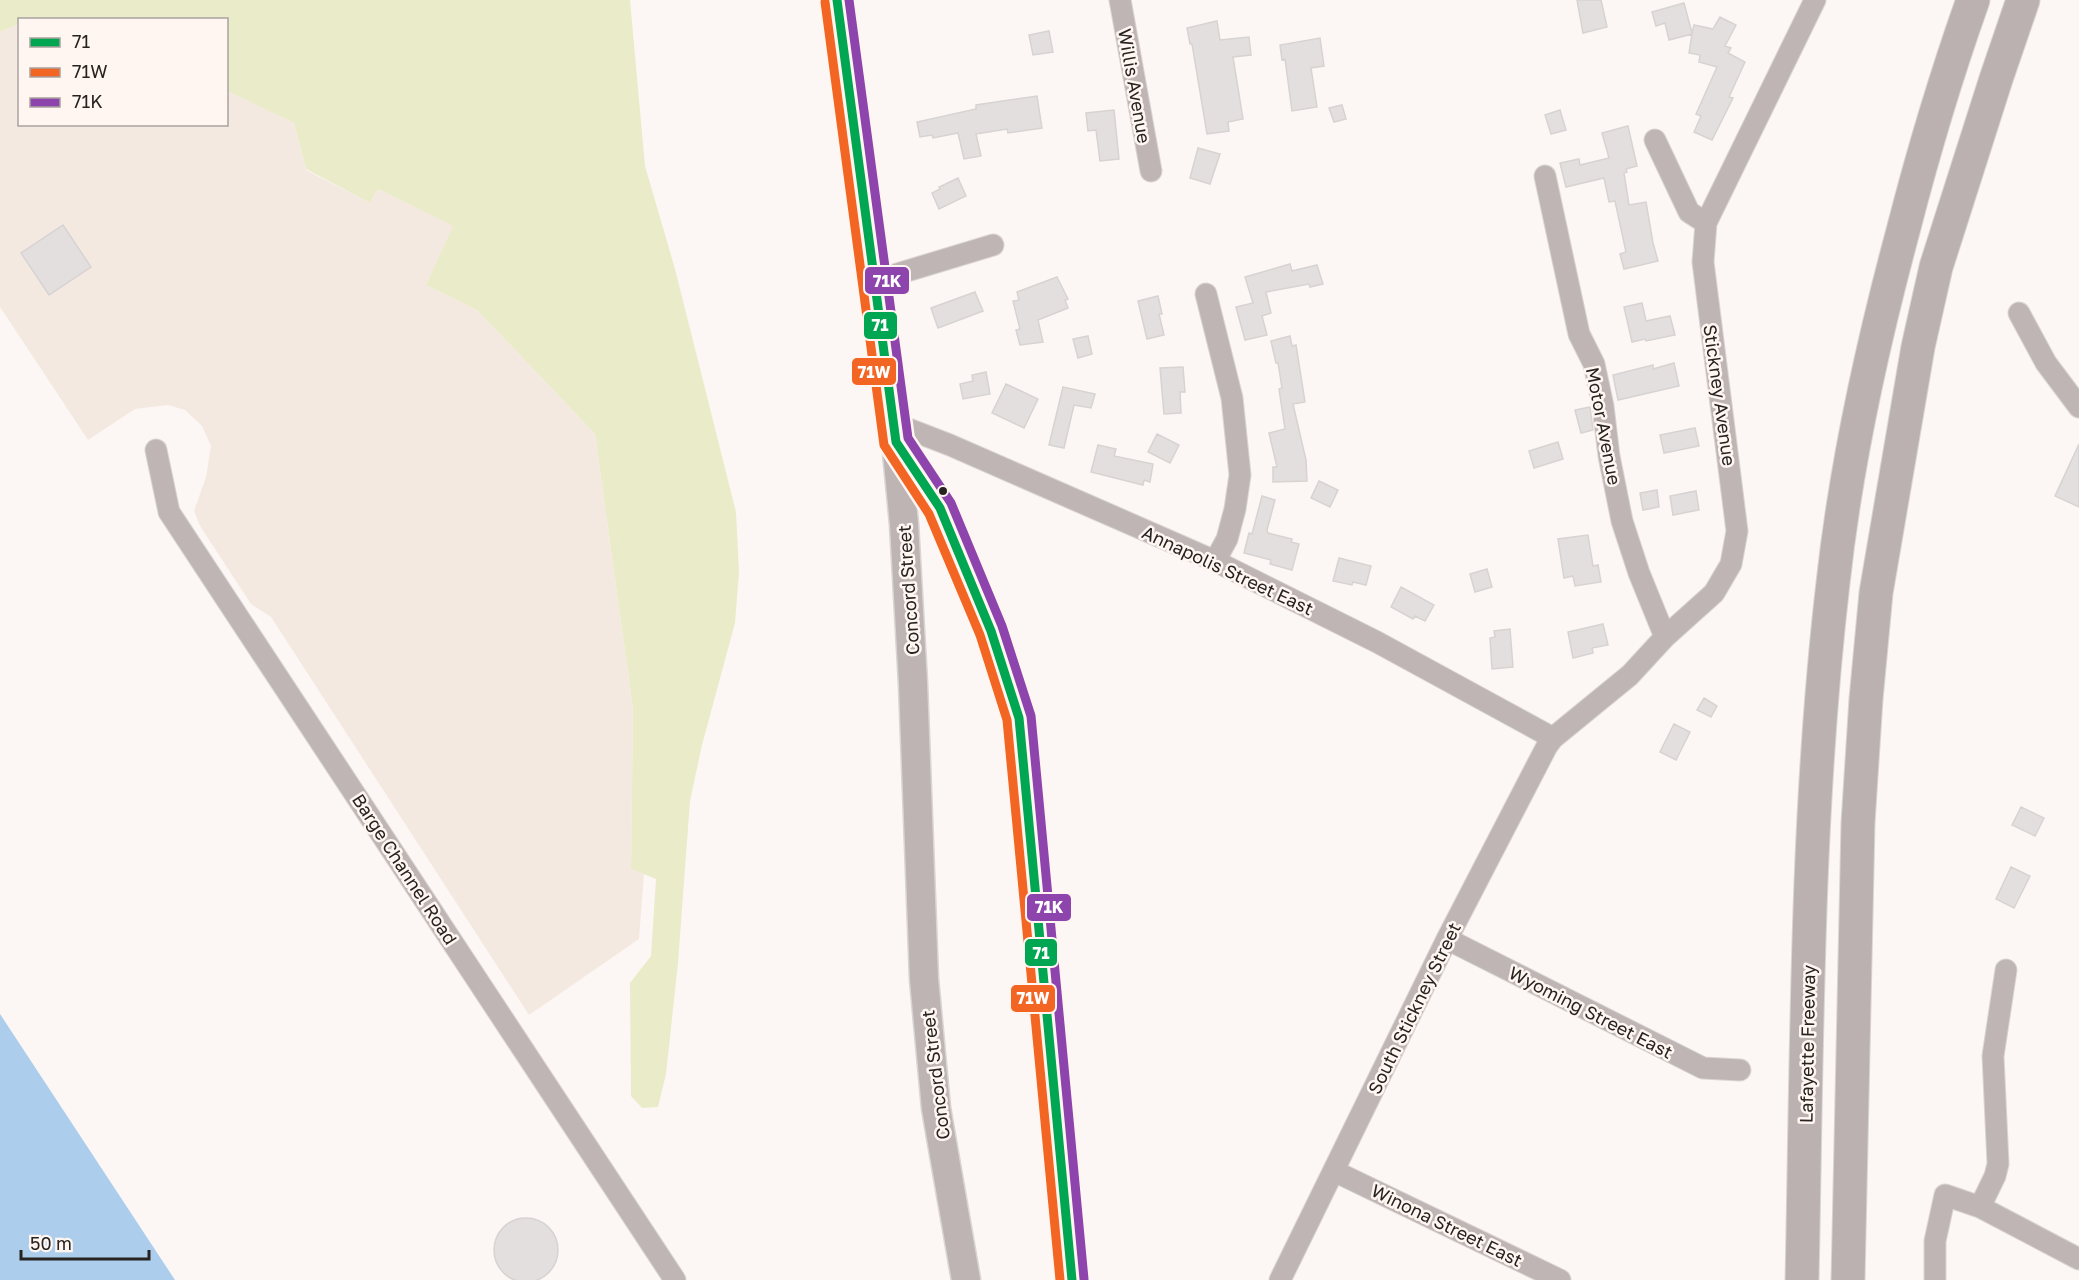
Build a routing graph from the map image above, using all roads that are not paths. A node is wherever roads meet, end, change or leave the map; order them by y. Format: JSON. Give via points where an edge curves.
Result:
{"nodes":[{"id":1,"x":837,"y":0,"type":"edge"},
{"id":2,"x":1120,"y":0,"type":"edge"},
{"id":3,"x":1815,"y":0,"type":"edge"},
{"id":4,"x":1973,"y":0,"type":"edge"},
{"id":5,"x":2023,"y":0,"type":"edge"},
{"id":6,"x":2039,"y":0,"type":"edge"},
{"id":7,"x":1995,"y":79,"type":"junction"},
{"id":8,"x":1655,"y":140,"type":"dead end"},
{"id":9,"x":1151,"y":171,"type":"dead end"},
{"id":10,"x":1545,"y":176,"type":"dead end"},
{"id":11,"x":1706,"y":223,"type":"junction"},
{"id":12,"x":993,"y":244,"type":"dead end"},
{"id":13,"x":874,"y":281,"type":"junction"},
{"id":14,"x":1206,"y":294,"type":"dead end"},
{"id":15,"x":2019,"y":313,"type":"dead end"},
{"id":16,"x":2079,"y":407,"type":"edge"},
{"id":17,"x":895,"y":433,"type":"junction"},
{"id":18,"x":156,"y":450,"type":"dead end"},
{"id":19,"x":1215,"y":561,"type":"junction"},
{"id":20,"x":1665,"y":637,"type":"junction"},
{"id":21,"x":1553,"y":738,"type":"junction"},
{"id":22,"x":1447,"y":939,"type":"junction"},
{"id":23,"x":2007,"y":970,"type":"dead end"},
{"id":24,"x":1740,"y":1070,"type":"dead end"},
{"id":25,"x":1334,"y":1171,"type":"junction"},
{"id":26,"x":1980,"y":1207,"type":"junction"},
{"id":27,"x":2079,"y":1259,"type":"edge"},
{"id":28,"x":675,"y":1280,"type":"edge"},
{"id":29,"x":966,"y":1280,"type":"edge"},
{"id":30,"x":1072,"y":1280,"type":"edge"},
{"id":31,"x":1280,"y":1280,"type":"edge"},
{"id":32,"x":1560,"y":1280,"type":"edge"},
{"id":33,"x":1802,"y":1280,"type":"edge"},
{"id":34,"x":1848,"y":1280,"type":"edge"},
{"id":35,"x":1935,"y":1280,"type":"edge"}],
"edges":[{"from":1,"to":13,"type":"main road","name":"Concord Street"},
{"from":2,"to":9,"type":"street","name":"Willis Avenue"},
{"from":3,"to":11,"type":"street","name":"Stickney Avenue"},
{"from":4,"to":33,"type":"highway","name":"Lafayette Freeway","via":[[1923,156],[1877,326],[1852,451],[1833,582],[1814,807]]},
{"from":5,"to":7,"type":"highway"},
{"from":6,"to":7,"type":"highway"},
{"from":7,"to":34,"type":"highway","via":[[1936,267],[1918,348],[1876,593],[1858,823]]},
{"from":8,"to":11,"type":"street","via":[[1689,212]]},
{"from":10,"to":20,"type":"street","name":"Motor Avenue","via":[[1579,334],[1594,364],[1622,521]]},
{"from":11,"to":20,"type":"street","name":"Stickney Avenue","via":[[1703,262],[1737,531],[1731,564],[1714,593]]},
{"from":12,"to":13,"type":"street"},
{"from":13,"to":17,"type":"main road","name":"Concord Street"},
{"from":14,"to":19,"type":"street","via":[[1232,398],[1240,475],[1227,539]]},
{"from":15,"to":16,"type":"street","via":[[2046,363]]},
{"from":17,"to":19,"type":"street","name":"Annapolis Street East","via":[[950,445]]},
{"from":17,"to":29,"type":"main road","name":"Concord Street","via":[[913,683],[924,979],[936,1108]]},
{"from":17,"to":30,"type":"street","via":[[940,508],[991,631],[1018,718]]},
{"from":18,"to":28,"type":"street","name":"Barge Channel Road","via":[[169,512]]},
{"from":19,"to":21,"type":"street","name":"Annapolis Street East","via":[[1377,642]]},
{"from":20,"to":21,"type":"street","name":"Stickney Avenue","via":[[1630,675]]},
{"from":21,"to":22,"type":"street","name":"South Stickney Street"},
{"from":22,"to":24,"type":"street","name":"Wyoming Street East","via":[[1703,1068]]},
{"from":22,"to":25,"type":"street","name":"South Stickney Street"},
{"from":23,"to":26,"type":"street","via":[[1993,1056],[1998,1164]]},
{"from":25,"to":31,"type":"street","name":"South Stickney Street"},
{"from":25,"to":32,"type":"street","name":"Winona Street East"},
{"from":26,"to":27,"type":"street"},
{"from":26,"to":35,"type":"street","via":[[1945,1195],[1935,1240]]}]}
